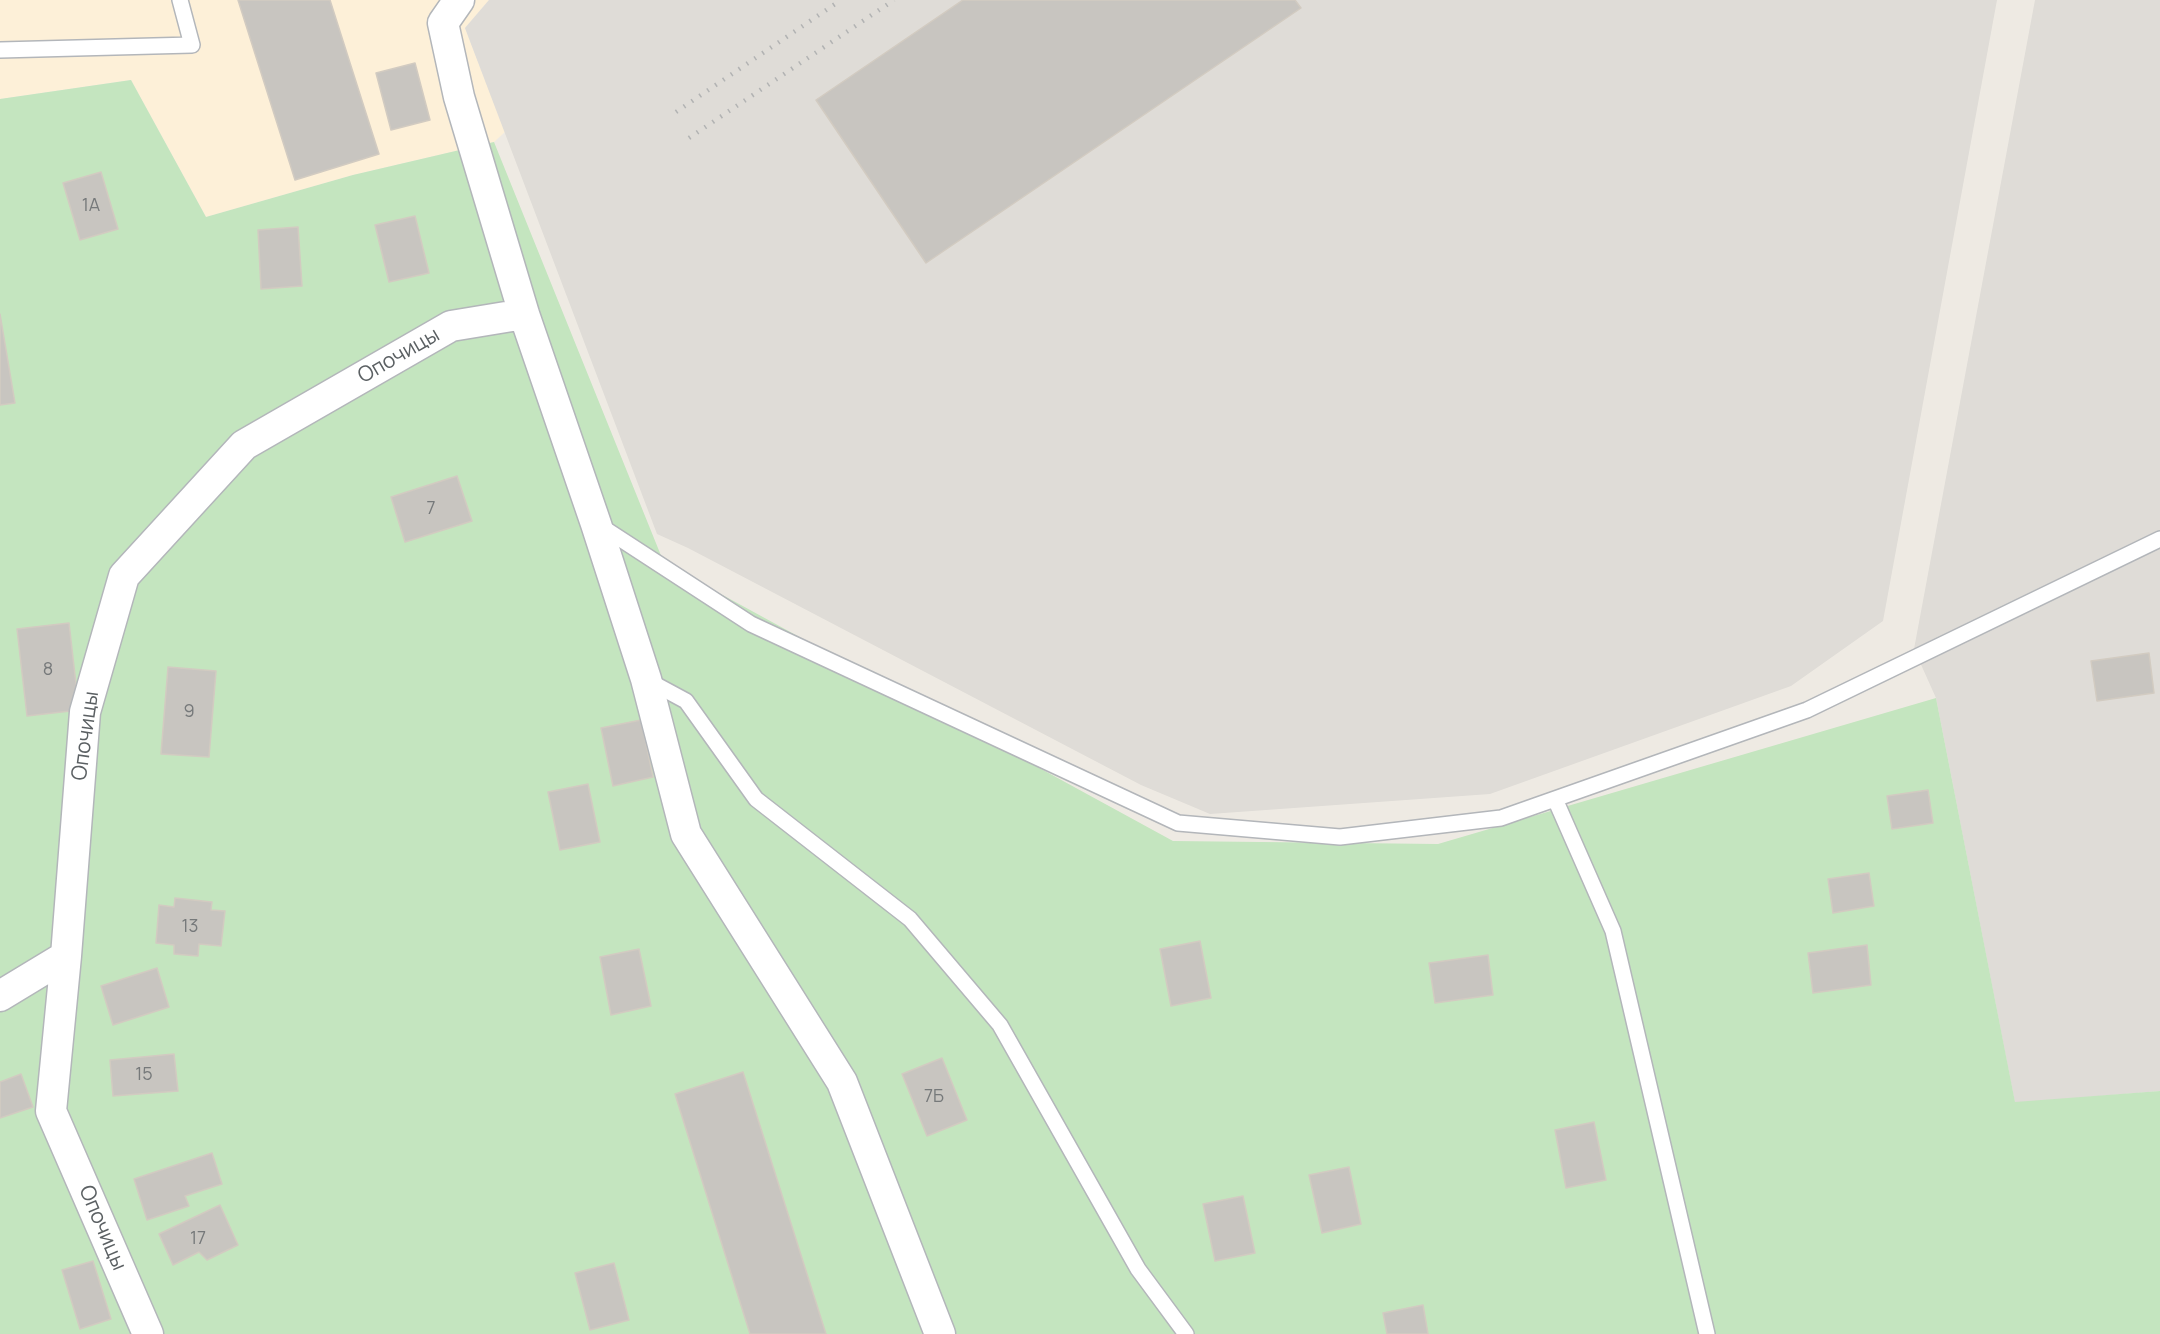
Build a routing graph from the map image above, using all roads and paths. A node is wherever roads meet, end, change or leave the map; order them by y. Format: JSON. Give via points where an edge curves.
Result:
{"nodes":[{"id":1,"x":180,"y":0,"type":"edge"},
{"id":2,"x":459,"y":0,"type":"edge"},
{"id":3,"x":0,"y":50,"type":"edge"},
{"id":4,"x":524,"y":314,"type":"junction"},
{"id":5,"x":596,"y":524,"type":"junction"},
{"id":6,"x":2160,"y":539,"type":"edge"},
{"id":7,"x":646,"y":679,"type":"junction"},
{"id":8,"x":1555,"y":799,"type":"junction"},
{"id":9,"x":66,"y":956,"type":"junction"},
{"id":10,"x":0,"y":996,"type":"edge"},
{"id":11,"x":148,"y":1334,"type":"edge"},
{"id":12,"x":939,"y":1334,"type":"edge"},
{"id":13,"x":1186,"y":1334,"type":"edge"},
{"id":14,"x":1707,"y":1334,"type":"edge"}],
"edges":[{"from":1,"to":3,"type":"lane","via":[[192,45]]},
{"from":2,"to":4,"type":"street","via":[[443,22],[459,98]]},
{"from":4,"to":5,"type":"street"},
{"from":4,"to":9,"type":"street","name":"Опочицы","via":[[451,326],[244,445],[124,576],[85,712]]},
{"from":5,"to":7,"type":"street"},
{"from":5,"to":8,"type":"lane","via":[[751,624],[1178,823],[1340,837],[1501,818]]},
{"from":6,"to":8,"type":"lane","via":[[1807,710]]},
{"from":7,"to":12,"type":"street","via":[[686,834],[842,1082]]},
{"from":7,"to":13,"type":"lane","via":[[686,701],[756,799],[910,919],[1000,1025],[1138,1269]]},
{"from":8,"to":14,"type":"lane","via":[[1613,931]]},
{"from":9,"to":10,"type":"street"},
{"from":9,"to":11,"type":"street","name":"Опочицы","via":[[51,1111]]}]}
